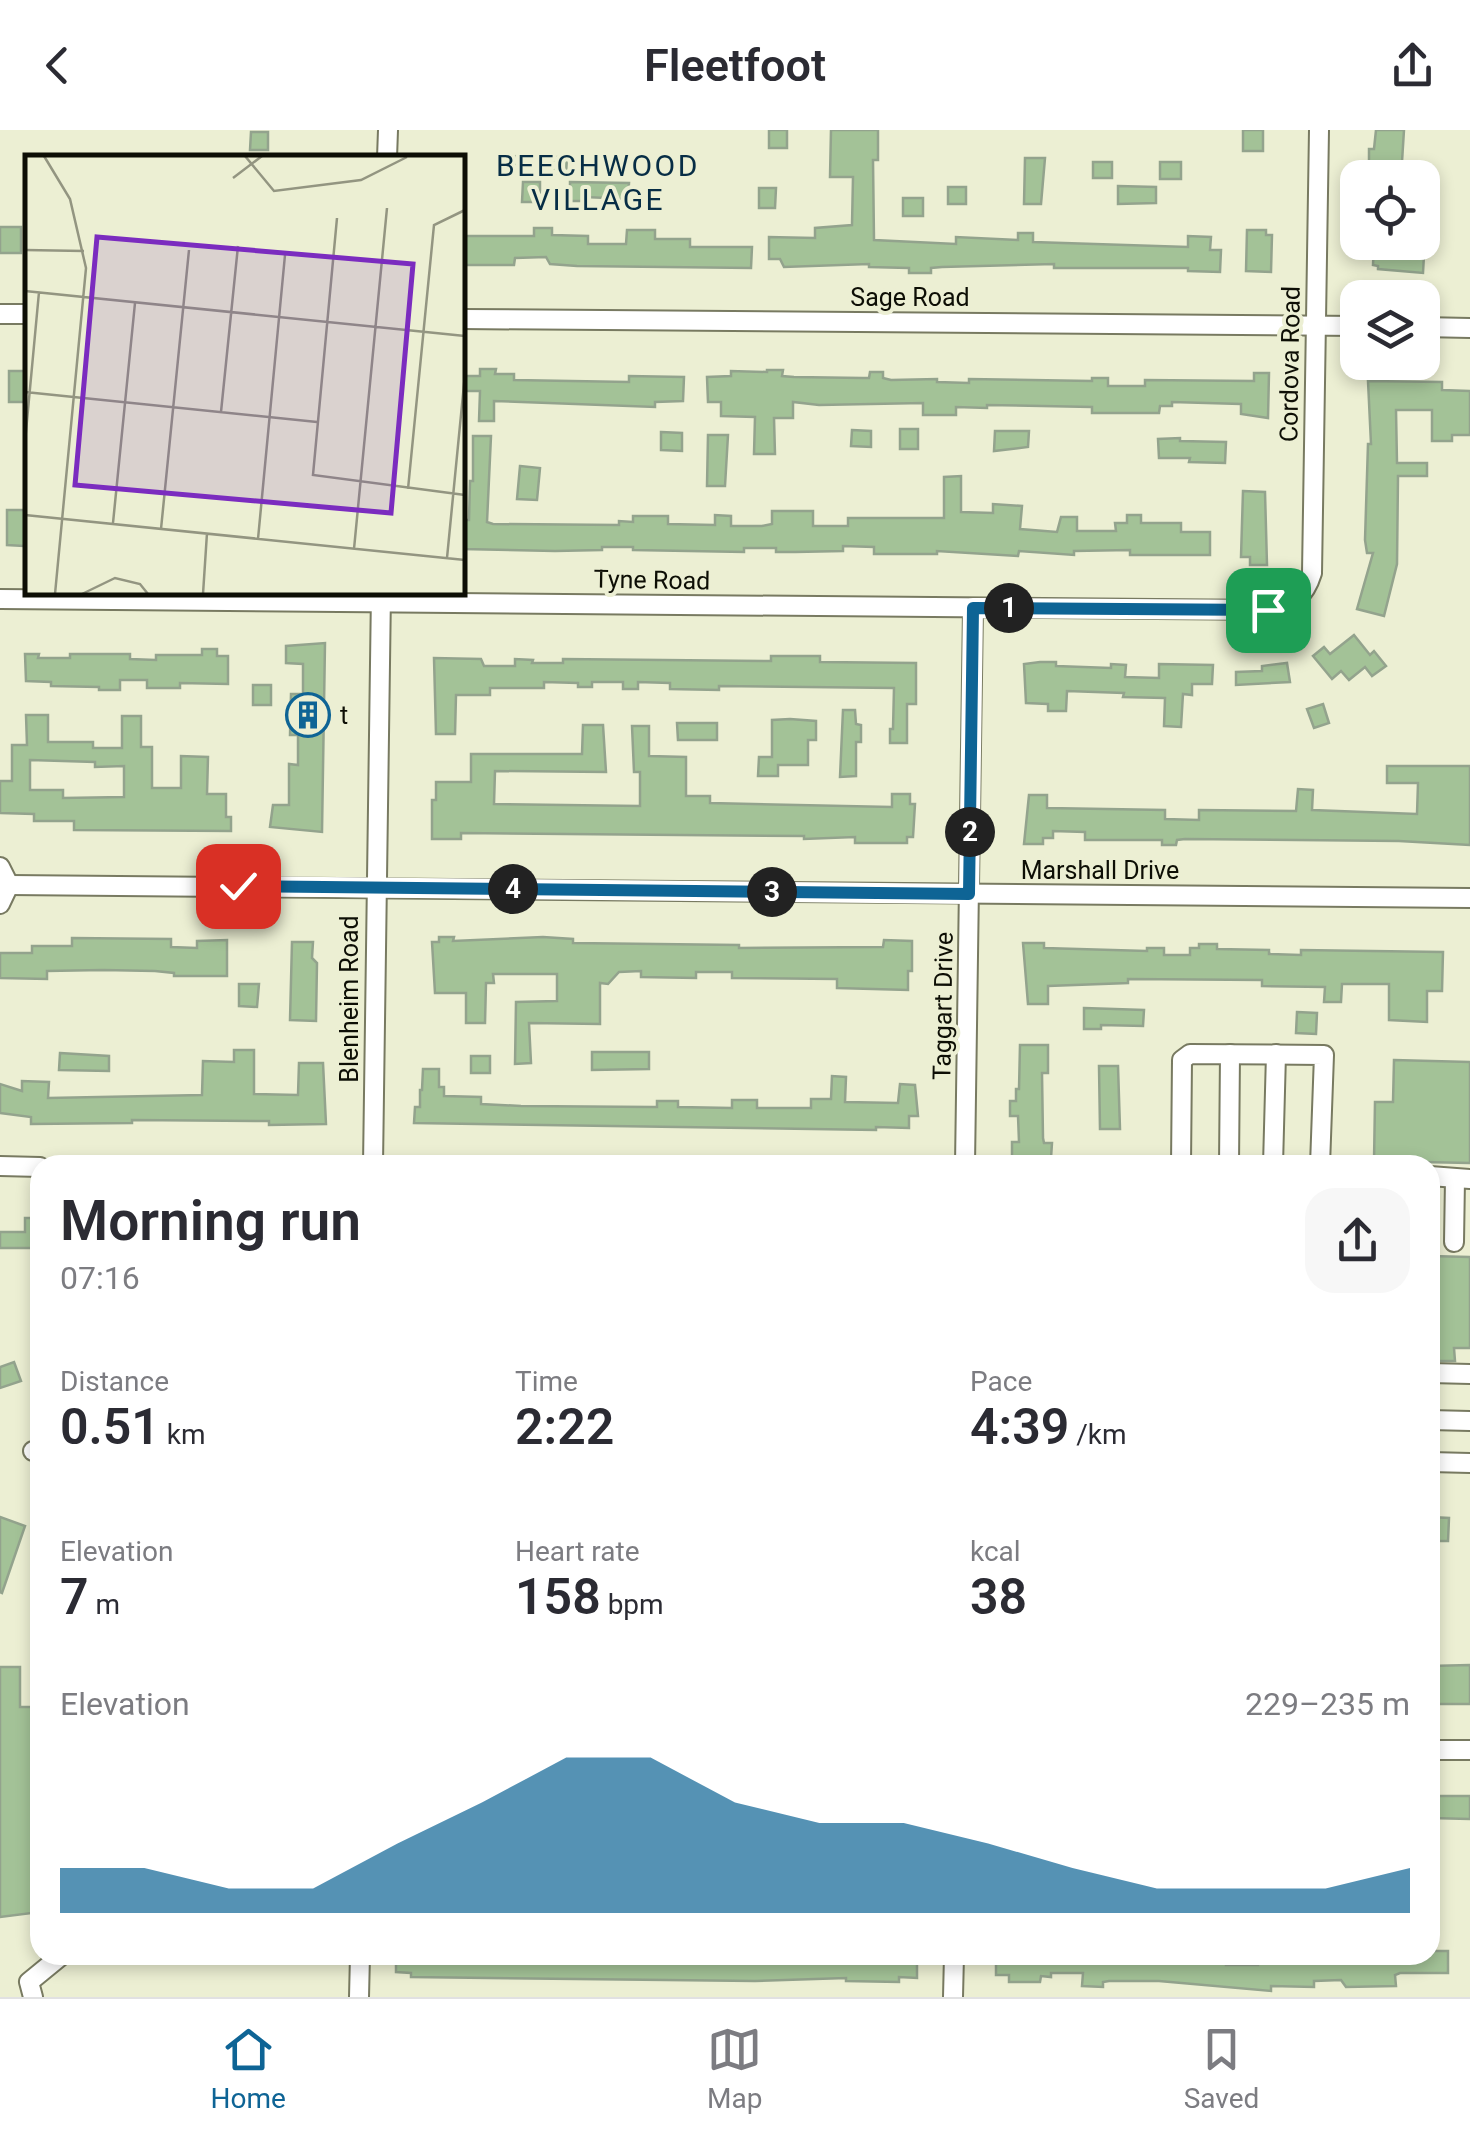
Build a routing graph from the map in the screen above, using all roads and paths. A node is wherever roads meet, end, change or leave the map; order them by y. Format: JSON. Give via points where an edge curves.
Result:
{"nodes":[{"id":1,"x":388,"y":130,"type":"edge"},
{"id":2,"x":1319,"y":130,"type":"edge"},
{"id":3,"x":387,"y":155,"type":"edge"},
{"id":4,"x":465,"y":319,"type":"edge"},
{"id":5,"x":1316,"y":326,"type":"junction"},
{"id":6,"x":1340,"y":326,"type":"edge"},
{"id":7,"x":1440,"y":327,"type":"edge"},
{"id":8,"x":1470,"y":328,"type":"edge"},
{"id":9,"x":1300,"y":596,"type":"joint"},
{"id":10,"x":381,"y":598,"type":"edge"},
{"id":11,"x":0,"y":599,"type":"edge"},
{"id":12,"x":973,"y":608,"type":"junction"},
{"id":13,"x":0,"y":867,"type":"edge"},
{"id":14,"x":9,"y":885,"type":"junction"},
{"id":15,"x":374,"y":887,"type":"junction"},
{"id":16,"x":969,"y":894,"type":"junction"},
{"id":17,"x":1470,"y":898,"type":"edge"},
{"id":18,"x":0,"y":904,"type":"edge"},
{"id":19,"x":1230,"y":1054,"type":"junction"},
{"id":20,"x":1276,"y":1054,"type":"junction"},
{"id":21,"x":373,"y":1155,"type":"edge"},
{"id":22,"x":965,"y":1155,"type":"edge"},
{"id":23,"x":1182,"y":1155,"type":"edge"},
{"id":24,"x":1229,"y":1155,"type":"edge"},
{"id":25,"x":1273,"y":1155,"type":"edge"},
{"id":26,"x":1320,"y":1155,"type":"edge"},
{"id":27,"x":0,"y":1166,"type":"edge"},
{"id":28,"x":30,"y":1168,"type":"edge"},
{"id":29,"x":1462,"y":1179,"type":"edge"},
{"id":30,"x":1454,"y":1242,"type":"dead end"},
{"id":31,"x":1440,"y":1374,"type":"edge"},
{"id":32,"x":1470,"y":1374,"type":"edge"},
{"id":33,"x":1440,"y":1420,"type":"edge"},
{"id":34,"x":1470,"y":1421,"type":"edge"},
{"id":35,"x":1440,"y":1462,"type":"edge"},
{"id":36,"x":1470,"y":1463,"type":"edge"},
{"id":37,"x":1440,"y":1750,"type":"edge"},
{"id":38,"x":1470,"y":1750,"type":"edge"},
{"id":39,"x":50,"y":1965,"type":"edge"},
{"id":40,"x":360,"y":1965,"type":"edge"},
{"id":41,"x":954,"y":1965,"type":"edge"},
{"id":42,"x":33,"y":1997,"type":"edge"},
{"id":43,"x":359,"y":1997,"type":"edge"},
{"id":44,"x":953,"y":1997,"type":"edge"}],
"edges":[{"from":1,"to":3,"type":"street"},
{"from":2,"to":5,"type":"street","name":"Cordova Road"},
{"from":4,"to":5,"type":"street","name":"Sage Road"},
{"from":5,"to":6,"type":"street","name":"Sage Road"},
{"from":5,"to":9,"type":"street","name":"Cordova Road","via":[[1312,573]]},
{"from":7,"to":8,"type":"street"},
{"from":9,"to":12,"type":"street","name":"Tyne Road","via":[[1268,610]]},
{"from":10,"to":11,"type":"street","name":"Tyne Road"},
{"from":10,"to":12,"type":"street","name":"Tyne Road"},
{"from":10,"to":15,"type":"street","name":"Blenheim Road"},
{"from":12,"to":16,"type":"street","name":"Taggart Drive"},
{"from":13,"to":14,"type":"street"},
{"from":14,"to":15,"type":"street","name":"Marshall Drive"},
{"from":14,"to":18,"type":"street"},
{"from":15,"to":16,"type":"street","name":"Marshall Drive"},
{"from":15,"to":21,"type":"street","name":"Blenheim Road"},
{"from":16,"to":17,"type":"street","name":"Marshall Drive"},
{"from":16,"to":22,"type":"street","name":"Taggart Drive"},
{"from":19,"to":20,"type":"street"},
{"from":19,"to":23,"type":"street","via":[[1182,1060]]},
{"from":19,"to":24,"type":"street"},
{"from":20,"to":25,"type":"street"},
{"from":20,"to":26,"type":"street","via":[[1324,1054]]},
{"from":27,"to":28,"type":"street"},
{"from":29,"to":30,"type":"street"},
{"from":31,"to":32,"type":"street"},
{"from":33,"to":34,"type":"street"},
{"from":35,"to":36,"type":"street"},
{"from":37,"to":38,"type":"street"},
{"from":39,"to":42,"type":"street","via":[[30,1982]]},
{"from":40,"to":43,"type":"street"},
{"from":41,"to":44,"type":"street"}]}
